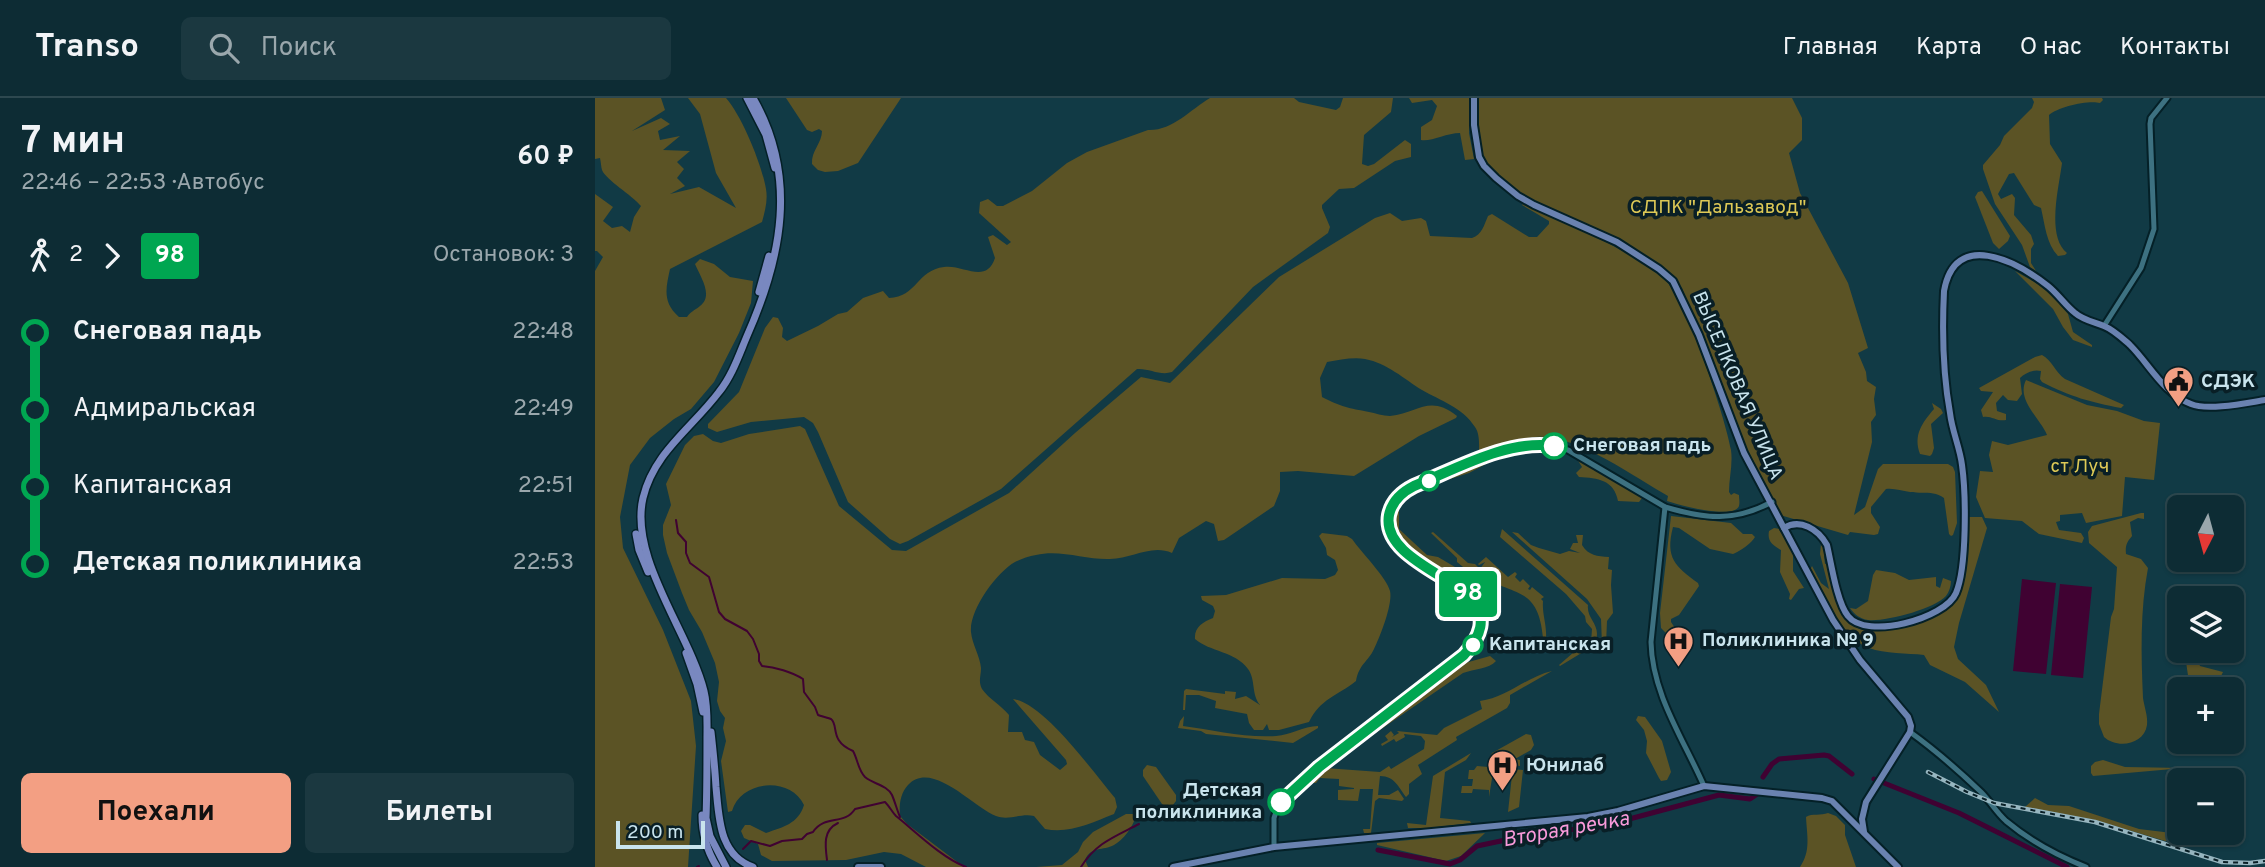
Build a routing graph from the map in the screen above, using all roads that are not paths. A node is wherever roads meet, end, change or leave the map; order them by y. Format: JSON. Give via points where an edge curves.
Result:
{"nodes":[{"id":1,"x":747,"y":98,"type":"edge"},
{"id":2,"x":753,"y":98,"type":"edge"},
{"id":3,"x":1476,"y":98,"type":"edge"},
{"id":4,"x":2167,"y":98,"type":"edge"},
{"id":5,"x":2105,"y":325,"type":"junction"},
{"id":6,"x":2265,"y":400,"type":"edge"},
{"id":7,"x":1771,"y":502,"type":"junction"},
{"id":8,"x":1665,"y":507,"type":"junction"},
{"id":9,"x":1780,"y":520,"type":"junction"},
{"id":10,"x":1784,"y":527,"type":"junction"},
{"id":11,"x":707,"y":711,"type":"junction"},
{"id":12,"x":1911,"y":733,"type":"junction"},
{"id":13,"x":1704,"y":786,"type":"junction"},
{"id":14,"x":1863,"y":809,"type":"junction"},
{"id":15,"x":1845,"y":813,"type":"junction"},
{"id":16,"x":1864,"y":832,"type":"junction"},
{"id":17,"x":1274,"y":847,"type":"junction"},
{"id":18,"x":717,"y":861,"type":"edge"},
{"id":19,"x":726,"y":867,"type":"edge"},
{"id":20,"x":753,"y":867,"type":"edge"},
{"id":21,"x":858,"y":867,"type":"edge"},
{"id":22,"x":881,"y":867,"type":"edge"},
{"id":23,"x":1173,"y":867,"type":"edge"},
{"id":24,"x":1898,"y":867,"type":"edge"},
{"id":25,"x":2086,"y":867,"type":"edge"}],
"edges":[{"from":1,"to":18,"type":"highway","via":[[766,135],[777,179],[771,250],[754,311],[726,371],[715,392],[655,459],[640,492],[636,518],[644,563],[697,684],[703,720],[704,837]]},
{"from":2,"to":11,"type":"highway","via":[[771,134],[781,178],[780,225],[769,274],[758,312],[730,374],[667,450],[648,481],[641,508],[641,535],[649,562],[698,670]]},
{"from":3,"to":7,"type":"main road","name":"ВЫСЕЛКОВАЯ УЛИЦА","via":[[1479,157],[1496,178],[1534,205],[1617,242],[1673,281],[1699,335],[1737,438]]},
{"from":4,"to":5,"type":"main road","via":[[2150,124],[2155,225],[2149,249]]},
{"from":5,"to":6,"type":"main road","via":[[2183,400],[2198,406]]},
{"from":5,"to":9,"type":"main road","via":[[2077,312],[2039,276],[1996,255],[1969,252],[1949,268],[1943,291],[1944,349],[1948,415],[1961,466],[1962,532],[1954,592],[1939,608],[1878,625],[1856,620],[1845,605],[1826,538],[1815,528]]},
{"from":5,"to":10,"type":"main road","via":[[2076,313],[2040,280],[1993,257],[1966,256],[1947,276],[1943,312],[1947,383],[1962,466],[1964,542],[1956,592],[1940,610],[1877,628],[1854,623],[1843,607],[1826,542],[1815,530],[1800,524]]},
{"from":7,"to":8,"type":"main road","via":[[1734,517]]},
{"from":7,"to":9,"type":"main road","name":"ВЫСЕЛКОВАЯ УЛИЦА"},
{"from":8,"to":13,"type":"main road","via":[[1652,662],[1662,695]]},
{"from":8,"to":17,"type":"main road","via":[[1568,450],[1535,444],[1506,450],[1400,495],[1389,515],[1392,538],[1471,597],[1480,613],[1479,634],[1464,655],[1285,797],[1274,818]]},
{"from":9,"to":10,"type":"main road","name":"ВЫСЕЛКОВАЯ УЛИЦА"},
{"from":10,"to":12,"type":"main road","name":"ВЫСЕЛКОВАЯ УЛИЦА","via":[[1837,627],[1904,712]]},
{"from":11,"to":18,"type":"highway","via":[[706,818]]},
{"from":11,"to":20,"type":"highway","via":[[720,830],[736,857]]},
{"from":12,"to":14,"type":"main road"},
{"from":12,"to":25,"type":"main road","via":[[1983,794],[2008,822]]},
{"from":13,"to":15,"type":"main road","via":[[1822,798]]},
{"from":13,"to":17,"type":"main road","via":[[1588,817]]},
{"from":14,"to":15,"type":"main road"},
{"from":14,"to":16,"type":"main road"},
{"from":15,"to":16,"type":"main road"},
{"from":16,"to":24,"type":"main road"},
{"from":17,"to":23,"type":"main road"},
{"from":18,"to":19,"type":"highway"},
{"from":21,"to":22,"type":"main road"}]}
